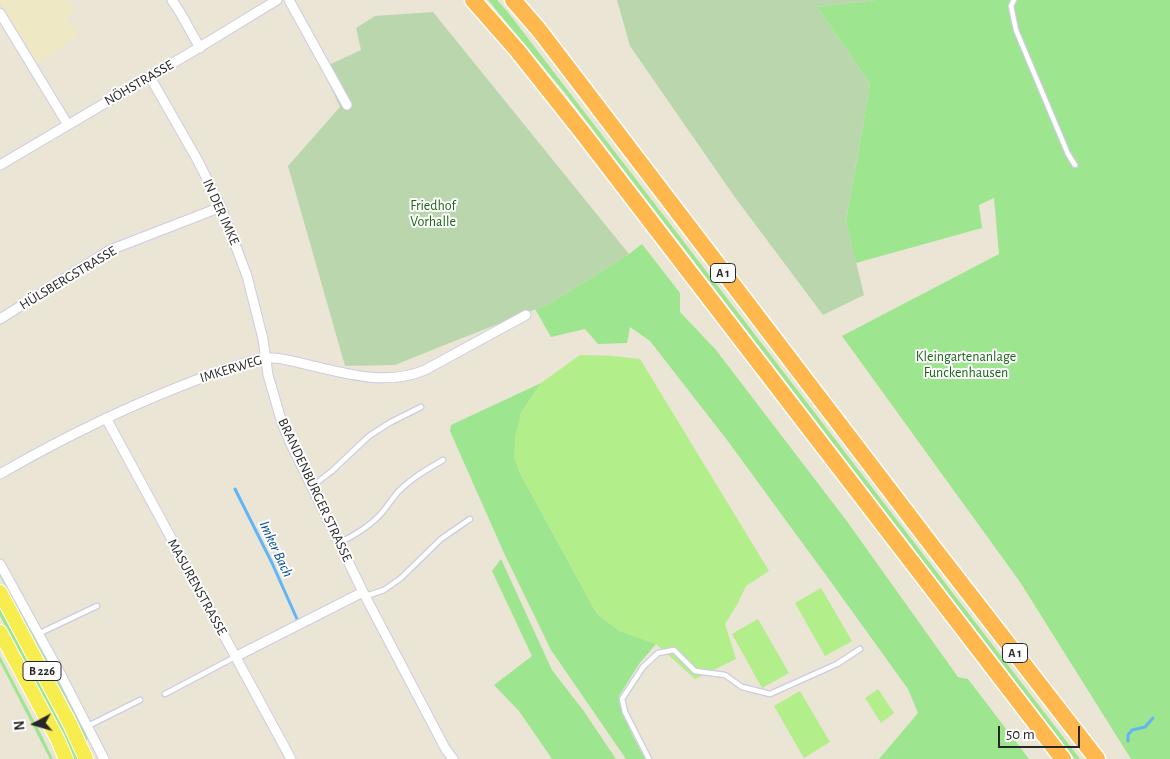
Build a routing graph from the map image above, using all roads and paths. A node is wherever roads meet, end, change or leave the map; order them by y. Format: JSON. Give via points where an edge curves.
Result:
{"nodes":[{"id":1,"x":172,"y":0,"type":"edge"},
{"id":2,"x":277,"y":0,"type":"edge"},
{"id":3,"x":289,"y":0,"type":"edge"},
{"id":4,"x":473,"y":0,"type":"edge"},
{"id":5,"x":513,"y":0,"type":"edge"},
{"id":6,"x":1014,"y":0,"type":"edge"},
{"id":7,"x":0,"y":13,"type":"edge"},
{"id":8,"x":200,"y":48,"type":"junction"},
{"id":9,"x":150,"y":77,"type":"junction"},
{"id":10,"x":347,"y":104,"type":"dead end"},
{"id":11,"x":68,"y":125,"type":"junction"},
{"id":12,"x":1075,"y":164,"type":"dead end"},
{"id":13,"x":0,"y":165,"type":"edge"},
{"id":14,"x":221,"y":207,"type":"junction"},
{"id":15,"x":526,"y":315,"type":"dead end"},
{"id":16,"x":0,"y":319,"type":"edge"},
{"id":17,"x":265,"y":358,"type":"junction"},
{"id":18,"x":421,"y":407,"type":"dead end"},
{"id":19,"x":106,"y":418,"type":"junction"},
{"id":20,"x":443,"y":460,"type":"dead end"},
{"id":21,"x":0,"y":474,"type":"edge"},
{"id":22,"x":311,"y":487,"type":"junction"},
{"id":23,"x":470,"y":519,"type":"dead end"},
{"id":24,"x":339,"y":543,"type":"junction"},
{"id":25,"x":0,"y":564,"type":"edge"},
{"id":26,"x":0,"y":592,"type":"edge"},
{"id":27,"x":363,"y":592,"type":"junction"},
{"id":28,"x":97,"y":606,"type":"dead end"},
{"id":29,"x":0,"y":632,"type":"edge"},
{"id":30,"x":38,"y":634,"type":"junction"},
{"id":31,"x":860,"y":649,"type":"dead end"},
{"id":32,"x":236,"y":657,"type":"junction"},
{"id":33,"x":165,"y":694,"type":"dead end"},
{"id":34,"x":140,"y":700,"type":"dead end"},
{"id":35,"x":87,"y":726,"type":"junction"},
{"id":36,"x":288,"y":758,"type":"edge"},
{"id":37,"x":66,"y":759,"type":"edge"},
{"id":38,"x":86,"y":759,"type":"edge"},
{"id":39,"x":104,"y":759,"type":"edge"},
{"id":40,"x":453,"y":759,"type":"edge"},
{"id":41,"x":649,"y":759,"type":"edge"},
{"id":42,"x":1063,"y":759,"type":"edge"},
{"id":43,"x":1097,"y":759,"type":"edge"}],
"edges":[{"from":1,"to":8,"type":"street"},
{"from":2,"to":8,"type":"street","name":"NÖHSTRASSE"},
{"from":3,"to":10,"type":"street"},
{"from":4,"to":42,"type":"highway","number":"A 1","via":[[582,132]]},
{"from":5,"to":43,"type":"highway","number":"A 1"},
{"from":6,"to":12,"type":"lane","via":[[1011,6],[1016,30]]},
{"from":7,"to":11,"type":"street"},
{"from":8,"to":9,"type":"street","name":"NÖHSTRASSE"},
{"from":9,"to":11,"type":"street","name":"NÖHSTRASSE"},
{"from":9,"to":14,"type":"street","name":"IN DER IMKE"},
{"from":11,"to":13,"type":"street","name":"NÖHSTRASSE"},
{"from":14,"to":16,"type":"street","name":"HÜLSBERGSTRASSE","via":[[110,250]]},
{"from":14,"to":17,"type":"street","name":"IN DER IMKE","via":[[247,276]]},
{"from":15,"to":17,"type":"street","name":"IMKERWEG","via":[[415,374],[382,378]]},
{"from":17,"to":19,"type":"street","name":"IMKERWEG","via":[[219,371]]},
{"from":17,"to":22,"type":"street","name":"BRANDENBURGER STRASSE","via":[[282,423]]},
{"from":18,"to":22,"type":"lane","via":[[369,436]]},
{"from":19,"to":21,"type":"street","name":"IMKERWEG"},
{"from":19,"to":32,"type":"street","name":"MASURENSTRASSE"},
{"from":20,"to":24,"type":"lane","via":[[399,491],[366,528]]},
{"from":22,"to":24,"type":"street","name":"BRANDENBURGER STRASSE"},
{"from":23,"to":27,"type":"lane","via":[[441,539],[384,590],[369,595]]},
{"from":24,"to":27,"type":"street","name":"BRANDENBURGER STRASSE"},
{"from":25,"to":30,"type":"street"},
{"from":26,"to":38,"type":"main road","number":"B 226"},
{"from":27,"to":32,"type":"street"},
{"from":27,"to":40,"type":"street","name":"BRANDENBURGER STRASSE"},
{"from":28,"to":30,"type":"lane"},
{"from":29,"to":37,"type":"main road","number":"B 226"},
{"from":30,"to":35,"type":"street"},
{"from":31,"to":41,"type":"lane","via":[[836,664],[770,694],[742,687],[725,675],[695,671],[674,650],[658,653],[643,667],[622,699],[625,712]]},
{"from":32,"to":33,"type":"lane"},
{"from":32,"to":36,"type":"street","name":"MASURENSTRASSE"},
{"from":34,"to":35,"type":"lane"},
{"from":35,"to":39,"type":"street"}]}
